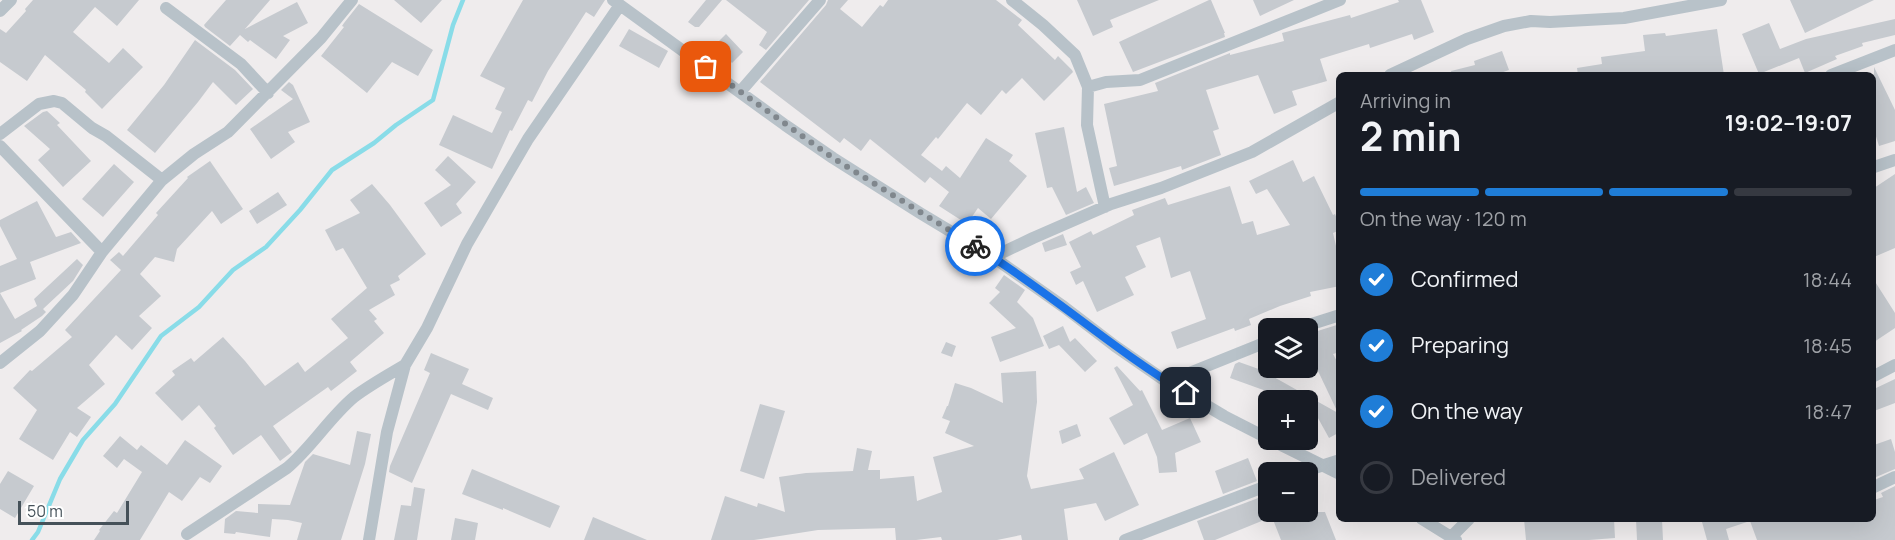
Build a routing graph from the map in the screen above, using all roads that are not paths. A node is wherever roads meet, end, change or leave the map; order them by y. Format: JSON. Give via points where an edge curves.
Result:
{"nodes":[{"id":1,"x":11,"y":0,"type":"edge"},
{"id":2,"x":352,"y":0,"type":"edge"},
{"id":3,"x":820,"y":0,"type":"edge"},
{"id":4,"x":1012,"y":0,"type":"edge"},
{"id":5,"x":1340,"y":0,"type":"edge"},
{"id":6,"x":1721,"y":0,"type":"edge"},
{"id":7,"x":616,"y":3,"type":"edge"},
{"id":8,"x":166,"y":8,"type":"dead end"},
{"id":9,"x":0,"y":11,"type":"edge"},
{"id":10,"x":1895,"y":50,"type":"edge"},
{"id":11,"x":1396,"y":72,"type":"edge"},
{"id":12,"x":1839,"y":72,"type":"edge"},
{"id":13,"x":1088,"y":87,"type":"junction"},
{"id":14,"x":740,"y":92,"type":"junction"},
{"id":15,"x":268,"y":93,"type":"junction"},
{"id":16,"x":1336,"y":104,"type":"edge"},
{"id":17,"x":0,"y":134,"type":"edge"},
{"id":18,"x":0,"y":146,"type":"edge"},
{"id":19,"x":1895,"y":160,"type":"edge"},
{"id":20,"x":1876,"y":166,"type":"edge"},
{"id":21,"x":162,"y":180,"type":"junction"},
{"id":22,"x":1105,"y":207,"type":"junction"},
{"id":23,"x":102,"y":252,"type":"junction"},
{"id":24,"x":993,"y":257,"type":"junction"},
{"id":25,"x":1336,"y":316,"type":"edge"},
{"id":26,"x":1318,"y":322,"type":"edge"},
{"id":27,"x":1258,"y":345,"type":"edge"},
{"id":28,"x":0,"y":363,"type":"edge"},
{"id":29,"x":405,"y":365,"type":"junction"},
{"id":30,"x":1895,"y":365,"type":"edge"},
{"id":31,"x":1876,"y":375,"type":"edge"},
{"id":32,"x":1167,"y":382,"type":"junction"},
{"id":33,"x":1258,"y":433,"type":"edge"},
{"id":34,"x":1292,"y":450,"type":"edge"},
{"id":35,"x":1336,"y":461,"type":"edge"},
{"id":36,"x":1322,"y":465,"type":"junction"},
{"id":37,"x":1318,"y":466,"type":"edge"},
{"id":38,"x":1336,"y":472,"type":"edge"},
{"id":39,"x":1895,"y":477,"type":"edge"},
{"id":40,"x":1876,"y":486,"type":"edge"},
{"id":41,"x":1258,"y":489,"type":"edge"},
{"id":42,"x":1427,"y":522,"type":"edge"},
{"id":43,"x":1466,"y":522,"type":"edge"},
{"id":44,"x":187,"y":534,"type":"dead end"},
{"id":45,"x":1453,"y":538,"type":"edge"},
{"id":46,"x":369,"y":540,"type":"edge"},
{"id":47,"x":1125,"y":540,"type":"edge"}],
"edges":[{"from":1,"to":9,"type":"street"},
{"from":2,"to":15,"type":"street"},
{"from":3,"to":14,"type":"street"},
{"from":4,"to":13,"type":"street","via":[[1075,56]]},
{"from":5,"to":13,"type":"street","via":[[1140,80]]},
{"from":6,"to":11,"type":"street","via":[[1624,18],[1531,21],[1504,26]]},
{"from":7,"to":14,"type":"street"},
{"from":7,"to":29,"type":"street","via":[[528,139],[467,244]]},
{"from":8,"to":15,"type":"street","via":[[241,64]]},
{"from":10,"to":12,"type":"street"},
{"from":13,"to":22,"type":"street","via":[[1087,125]]},
{"from":14,"to":24,"type":"street","via":[[833,158]]},
{"from":15,"to":21,"type":"street","via":[[228,132]]},
{"from":16,"to":22,"type":"street","via":[[1252,152]]},
{"from":17,"to":21,"type":"street","via":[[39,104],[62,103]]},
{"from":18,"to":23,"type":"street"},
{"from":19,"to":20,"type":"street"},
{"from":21,"to":23,"type":"street"},
{"from":22,"to":24,"type":"street"},
{"from":23,"to":28,"type":"street","via":[[73,295],[40,331]]},
{"from":24,"to":32,"type":"street"},
{"from":25,"to":26,"type":"street"},
{"from":27,"to":32,"type":"street"},
{"from":29,"to":44,"type":"street","via":[[354,398],[287,468]]},
{"from":29,"to":46,"type":"street","via":[[387,432]]},
{"from":30,"to":31,"type":"street"},
{"from":32,"to":33,"type":"street"},
{"from":34,"to":36,"type":"street"},
{"from":35,"to":36,"type":"street"},
{"from":36,"to":37,"type":"street"},
{"from":36,"to":38,"type":"street"},
{"from":39,"to":40,"type":"street"},
{"from":41,"to":47,"type":"street"},
{"from":42,"to":45,"type":"street"},
{"from":43,"to":45,"type":"street"}]}
